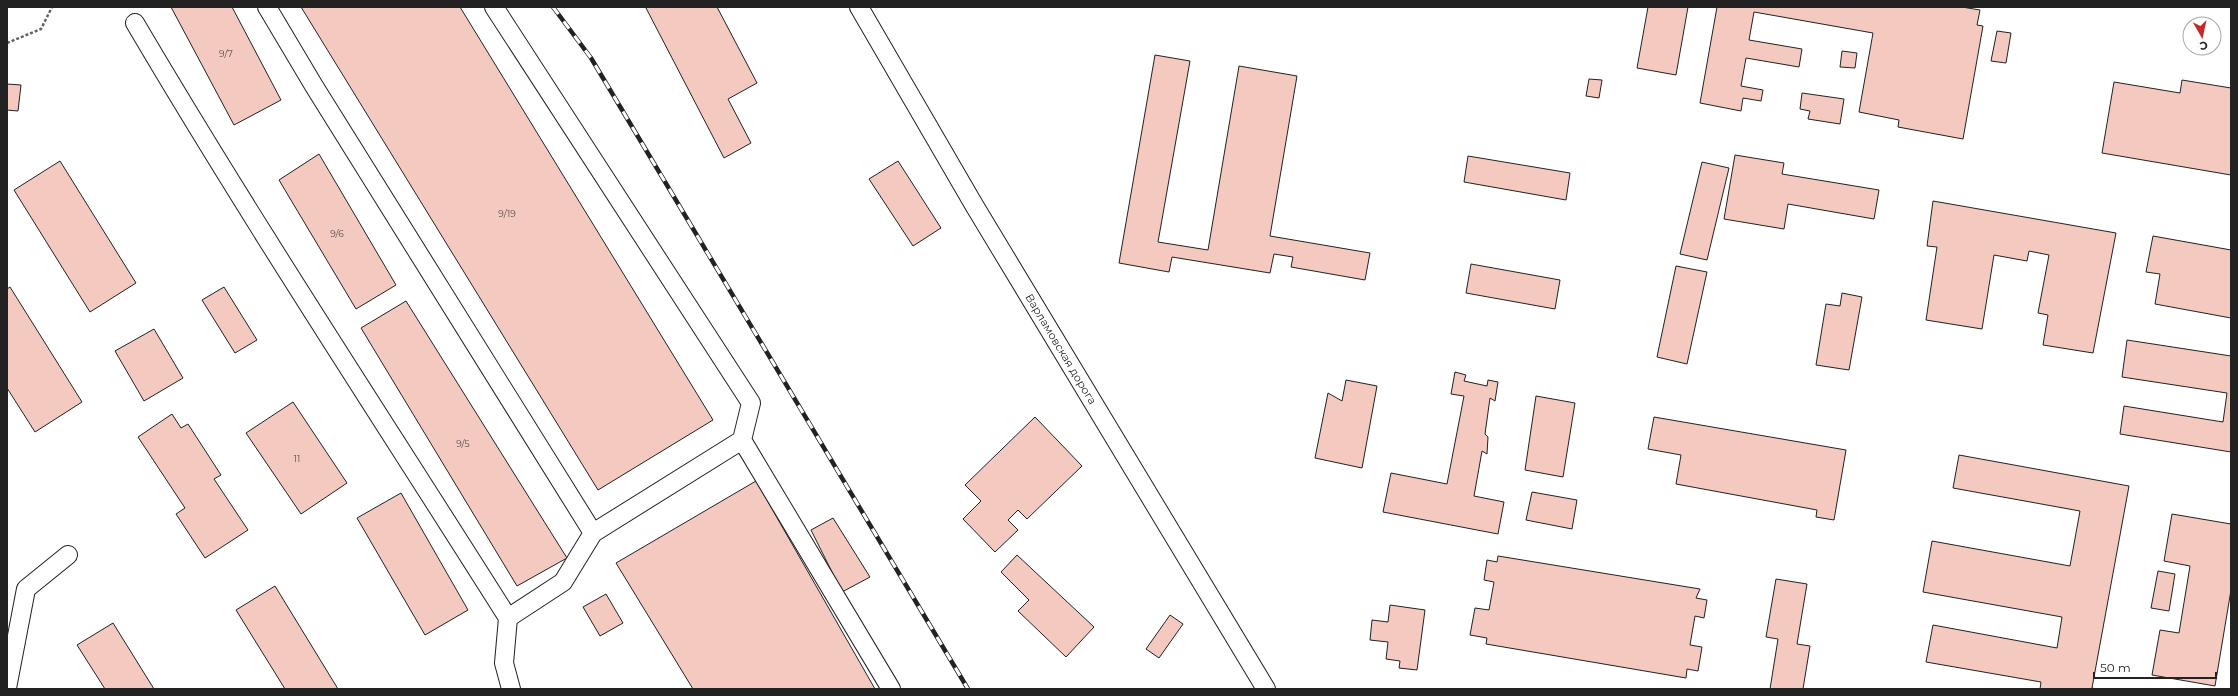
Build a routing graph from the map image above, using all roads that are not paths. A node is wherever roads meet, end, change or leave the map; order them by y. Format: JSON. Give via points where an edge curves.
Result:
{"nodes":[{"id":1,"x":267,"y":7,"type":"edge"},
{"id":2,"x":494,"y":7,"type":"edge"},
{"id":3,"x":859,"y":7,"type":"edge"},
{"id":4,"x":135,"y":22,"type":"dead end"},
{"id":5,"x":742,"y":440,"type":"junction"},
{"id":6,"x":592,"y":533,"type":"junction"},
{"id":7,"x":68,"y":555,"type":"dead end"},
{"id":8,"x":508,"y":618,"type":"junction"},
{"id":9,"x":7,"y":688,"type":"edge"},
{"id":10,"x":511,"y":689,"type":"edge"},
{"id":11,"x":891,"y":689,"type":"edge"},
{"id":12,"x":1266,"y":689,"type":"edge"}],
"edges":[{"from":1,"to":6,"type":"street"},
{"from":2,"to":5,"type":"street","via":[[751,403]]},
{"from":3,"to":12,"type":"street","name":"Варламовская дорога"},
{"from":4,"to":8,"type":"street","via":[[204,140],[289,276]]},
{"from":5,"to":6,"type":"street"},
{"from":5,"to":11,"type":"street"},
{"from":6,"to":8,"type":"street","via":[[563,582]]},
{"from":7,"to":9,"type":"street","via":[[26,589]]},
{"from":8,"to":10,"type":"street","via":[[504,663]]}]}
